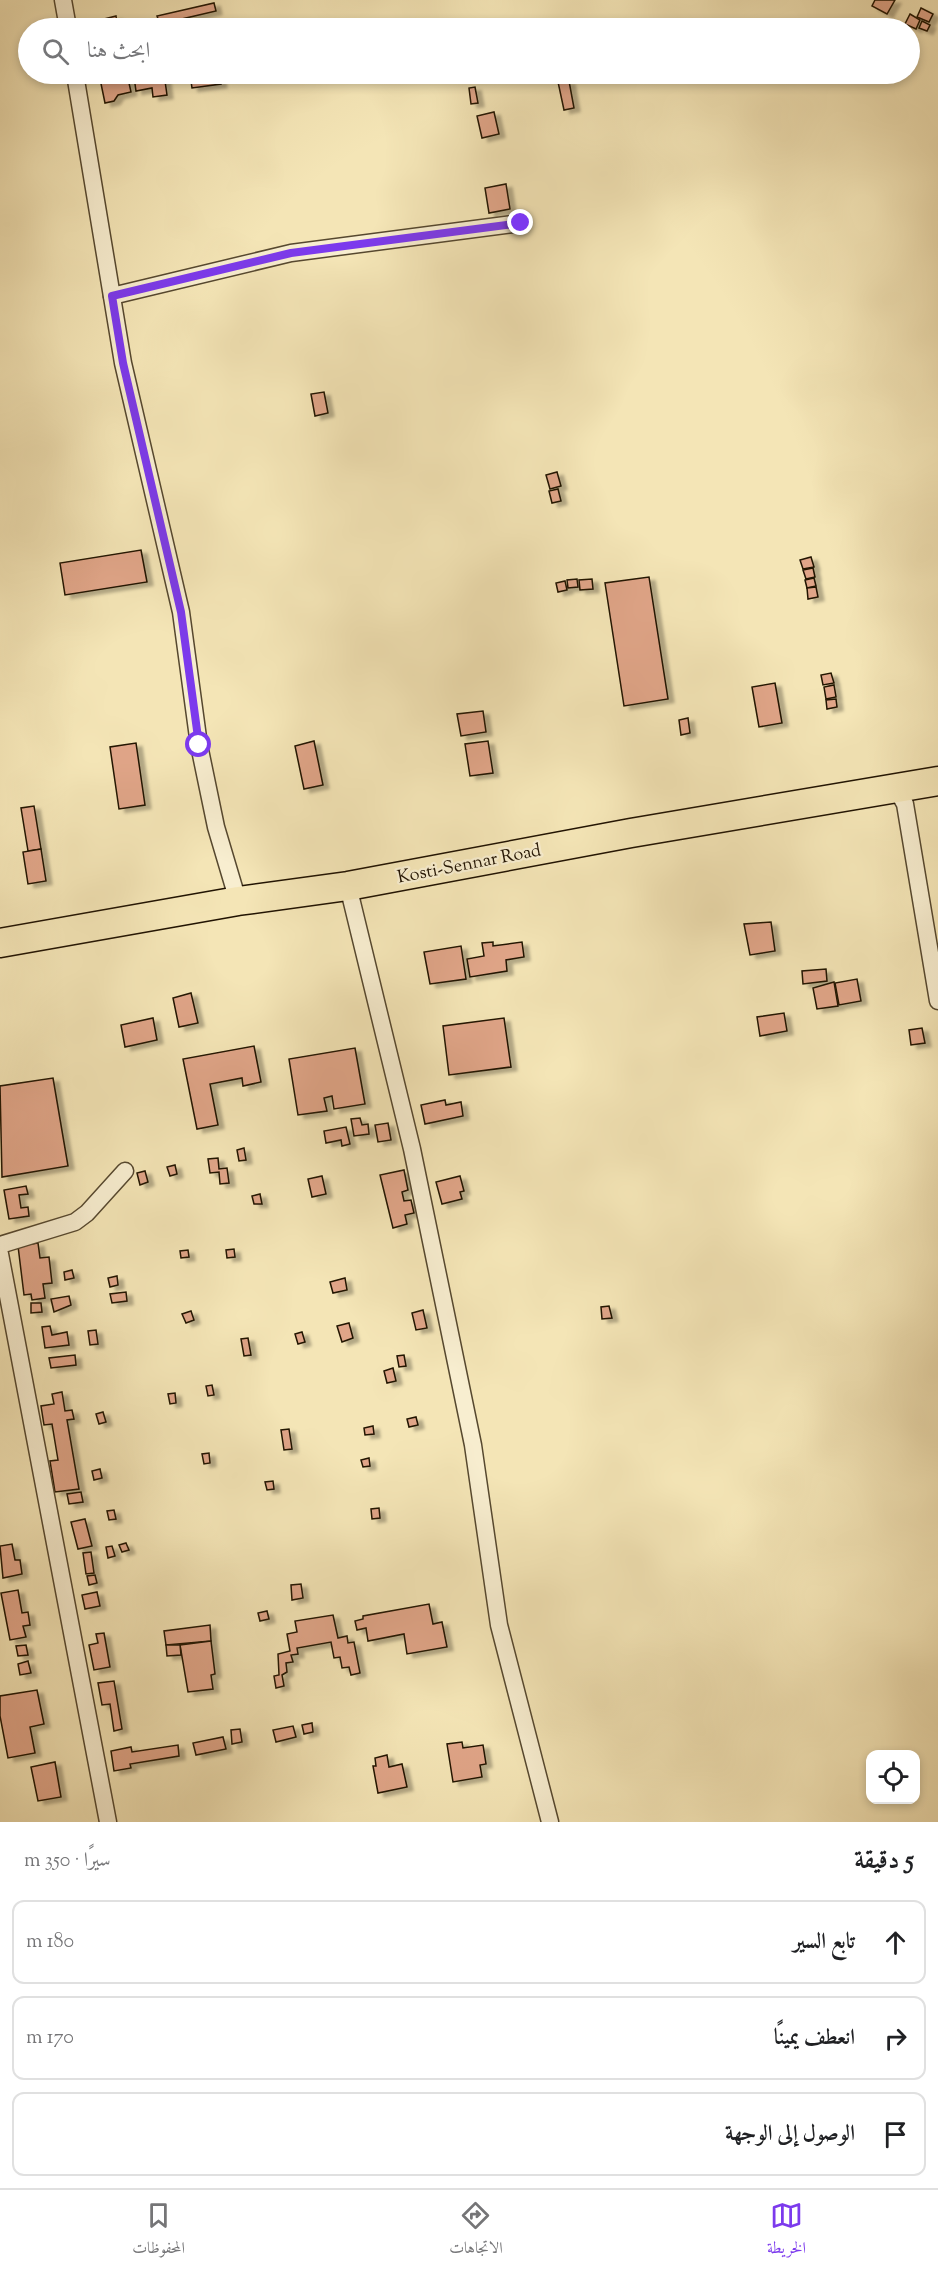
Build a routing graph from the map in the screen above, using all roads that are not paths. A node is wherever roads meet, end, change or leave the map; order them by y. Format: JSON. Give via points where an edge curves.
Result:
{"nodes":[{"id":1,"x":63,"y":0,"type":"edge"},
{"id":2,"x":66,"y":18,"type":"edge"},
{"id":3,"x":77,"y":84,"type":"edge"},
{"id":4,"x":521,"y":223,"type":"dead end"},
{"id":5,"x":112,"y":296,"type":"junction"},
{"id":6,"x":938,"y":781,"type":"edge"},
{"id":7,"x":896,"y":788,"type":"junction"},
{"id":8,"x":348,"y":886,"type":"junction"},
{"id":9,"x":238,"y":901,"type":"junction"},
{"id":10,"x":0,"y":943,"type":"edge"},
{"id":11,"x":938,"y":1001,"type":"edge"},
{"id":12,"x":125,"y":1171,"type":"dead end"},
{"id":13,"x":0,"y":1245,"type":"edge"},
{"id":14,"x":0,"y":1254,"type":"edge"},
{"id":15,"x":108,"y":1822,"type":"edge"},
{"id":16,"x":549,"y":1822,"type":"edge"}],
"edges":[{"from":1,"to":2,"type":"street"},
{"from":3,"to":5,"type":"street"},
{"from":4,"to":5,"type":"street","via":[[291,253]]},
{"from":5,"to":9,"type":"street","via":[[123,363],[181,612],[199,745],[216,827]]},
{"from":6,"to":7,"type":"highway","name":"Kosti-Sennar Road"},
{"from":7,"to":8,"type":"highway","name":"Kosti-Sennar Road"},
{"from":7,"to":11,"type":"street","via":[[905,804]]},
{"from":8,"to":9,"type":"highway","name":"Kosti-Sennar Road"},
{"from":8,"to":16,"type":"street","via":[[412,1149],[473,1445],[500,1625]]},
{"from":9,"to":10,"type":"highway","name":"Kosti-Sennar Road"},
{"from":12,"to":13,"type":"street","via":[[75,1222]]},
{"from":14,"to":15,"type":"street"}]}
